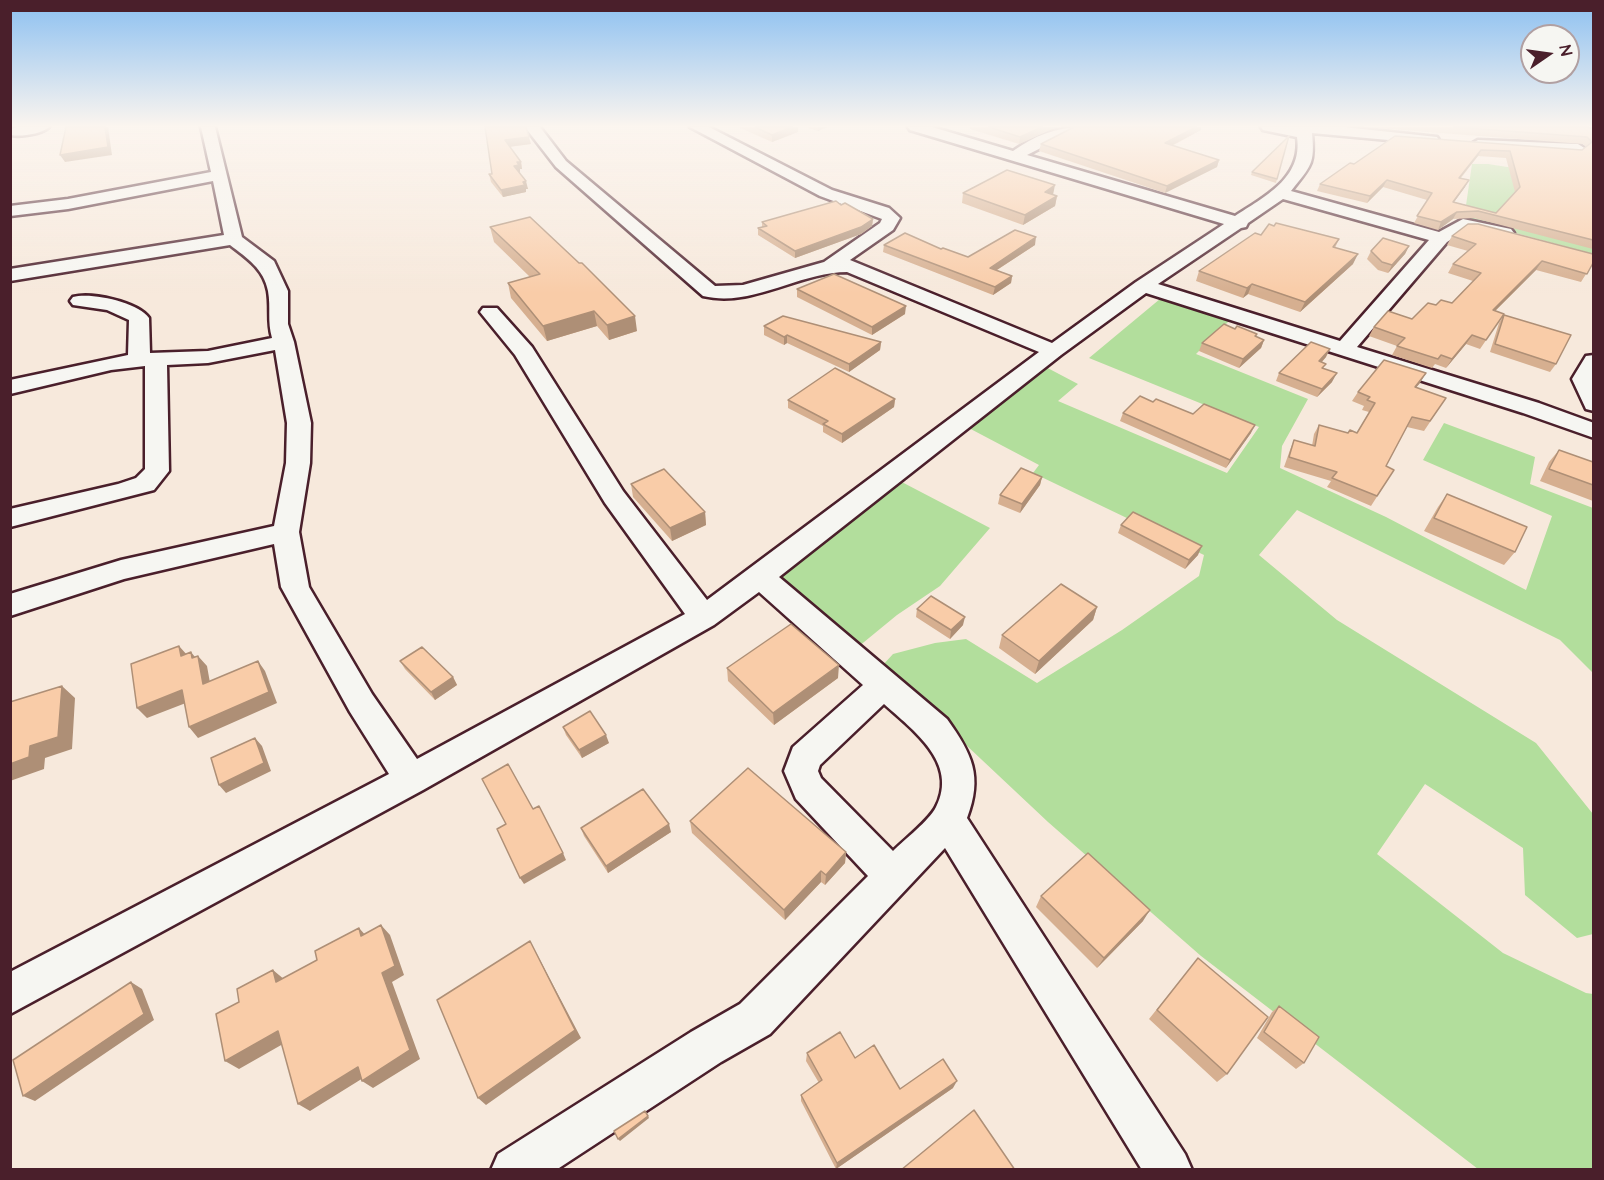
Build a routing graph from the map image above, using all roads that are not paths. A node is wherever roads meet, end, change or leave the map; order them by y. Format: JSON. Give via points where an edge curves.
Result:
{"nodes":[{"id":1,"x":182,"y":182,"type":"edge"},
{"id":2,"x":221,"y":182,"type":"edge"},
{"id":3,"x":582,"y":182,"type":"edge"},
{"id":4,"x":804,"y":182,"type":"edge"},
{"id":5,"x":1100,"y":182,"type":"edge"},
{"id":6,"x":1290,"y":182,"type":"edge"},
{"id":7,"x":1281,"y":193,"type":"junction"},
{"id":8,"x":10,"y":211,"type":"edge"},
{"id":9,"x":1240,"y":223,"type":"junction"},
{"id":10,"x":1517,"y":237,"type":"edge"},
{"id":11,"x":1441,"y":238,"type":"junction"},
{"id":12,"x":234,"y":239,"type":"junction"},
{"id":13,"x":831,"y":265,"type":"junction"},
{"id":14,"x":10,"y":276,"type":"edge"},
{"id":15,"x":1143,"y":286,"type":"junction"},
{"id":16,"x":80,"y":301,"type":"dead end"},
{"id":17,"x":490,"y":312,"type":"dead end"},
{"id":18,"x":284,"y":342,"type":"junction"},
{"id":19,"x":1344,"y":350,"type":"junction"},
{"id":20,"x":1054,"y":351,"type":"junction"},
{"id":21,"x":147,"y":360,"type":"junction"},
{"id":22,"x":1593,"y":361,"type":"edge"},
{"id":23,"x":10,"y":387,"type":"edge"},
{"id":24,"x":1593,"y":404,"type":"edge"},
{"id":25,"x":1593,"y":431,"type":"edge"},
{"id":26,"x":10,"y":518,"type":"edge"},
{"id":27,"x":286,"y":532,"type":"junction"},
{"id":28,"x":760,"y":577,"type":"junction"},
{"id":29,"x":10,"y":604,"type":"edge"},
{"id":30,"x":704,"y":617,"type":"junction"},
{"id":31,"x":884,"y":685,"type":"junction"},
{"id":32,"x":411,"y":779,"type":"junction"},
{"id":33,"x":948,"y":820,"type":"junction"},
{"id":34,"x":893,"y":876,"type":"junction"},
{"id":35,"x":10,"y":994,"type":"edge"},
{"id":36,"x":514,"y":1170,"type":"edge"},
{"id":37,"x":1169,"y":1170,"type":"edge"}],
"edges":[{"from":1,"to":8,"type":"street"},
{"from":2,"to":12,"type":"street"},
{"from":3,"to":13,"type":"street","via":[[710,292],[747,290]]},
{"from":4,"to":13,"type":"street","via":[[891,218],[887,226]]},
{"from":5,"to":9,"type":"street"},
{"from":6,"to":7,"type":"street"},
{"from":7,"to":9,"type":"street"},
{"from":7,"to":11,"type":"street"},
{"from":9,"to":15,"type":"street"},
{"from":10,"to":11,"type":"street","via":[[1466,224]]},
{"from":11,"to":19,"type":"street"},
{"from":12,"to":14,"type":"street"},
{"from":12,"to":18,"type":"street","via":[[267,265],[278,291],[278,324]]},
{"from":13,"to":20,"type":"street","via":[[850,267]]},
{"from":15,"to":19,"type":"street"},
{"from":15,"to":20,"type":"street"},
{"from":16,"to":21,"type":"street","via":[[110,304],[139,318]]},
{"from":17,"to":30,"type":"street","via":[[524,352],[614,497]]},
{"from":18,"to":21,"type":"street","via":[[208,357]]},
{"from":18,"to":27,"type":"street","via":[[299,423],[298,463]]},
{"from":19,"to":25,"type":"street"},
{"from":20,"to":28,"type":"street"},
{"from":21,"to":23,"type":"street"},
{"from":21,"to":26,"type":"street","via":[[158,471],[145,484]]},
{"from":22,"to":24,"type":"street","via":[[1583,379]]},
{"from":27,"to":29,"type":"street","via":[[121,570]]},
{"from":27,"to":32,"type":"street","via":[[295,587],[361,703]]},
{"from":28,"to":30,"type":"street"},
{"from":28,"to":31,"type":"street"},
{"from":30,"to":32,"type":"street"},
{"from":31,"to":33,"type":"street","via":[[934,729],[951,751],[959,773],[958,798]]},
{"from":31,"to":34,"type":"street","via":[[805,757],[801,771],[808,788]]},
{"from":32,"to":35,"type":"street"},
{"from":33,"to":34,"type":"street"},
{"from":33,"to":37,"type":"street"},
{"from":34,"to":36,"type":"street","via":[[755,1019]]}]}
